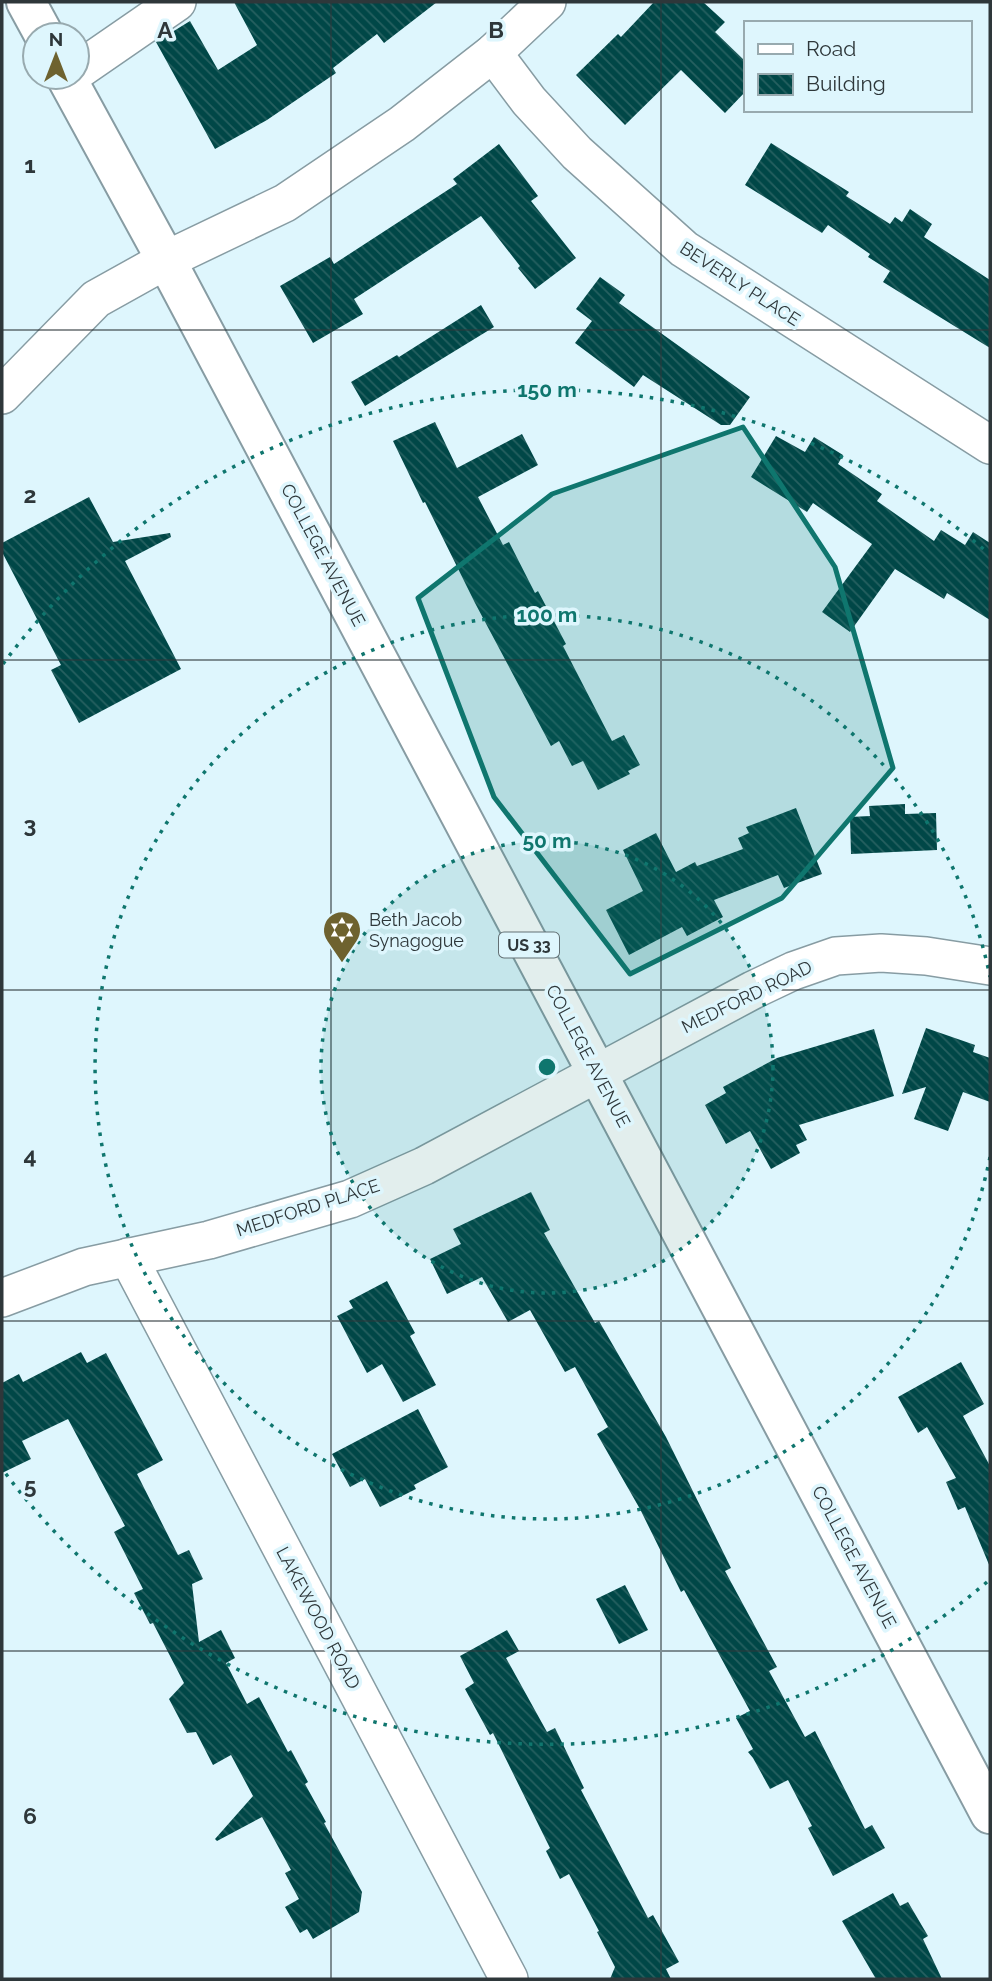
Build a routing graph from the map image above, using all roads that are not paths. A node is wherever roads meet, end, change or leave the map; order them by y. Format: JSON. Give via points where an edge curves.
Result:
{"nodes":[{"id":1,"x":26,"y":2,"type":"edge"},
{"id":2,"x":177,"y":2,"type":"edge"},
{"id":3,"x":547,"y":2,"type":"edge"},
{"id":4,"x":36,"y":21,"type":"edge"},
{"id":5,"x":493,"y":53,"type":"junction"},
{"id":6,"x":91,"y":61,"type":"edge"},
{"id":7,"x":78,"y":91,"type":"edge"},
{"id":8,"x":166,"y":260,"type":"junction"},
{"id":9,"x":2,"y":395,"type":"edge"},
{"id":10,"x":990,"y":445,"type":"edge"},
{"id":11,"x":990,"y":966,"type":"edge"},
{"id":12,"x":597,"y":1075,"type":"junction"},
{"id":13,"x":128,"y":1257,"type":"junction"},
{"id":14,"x":2,"y":1298,"type":"edge"},
{"id":15,"x":990,"y":1814,"type":"edge"},
{"id":16,"x":509,"y":1979,"type":"edge"}],
"edges":[{"from":1,"to":4,"type":"main road"},
{"from":2,"to":6,"type":"street"},
{"from":3,"to":5,"type":"street"},
{"from":5,"to":8,"type":"street","via":[[402,124],[285,203]]},
{"from":5,"to":10,"type":"street","name":"BEVERLY PLACE","via":[[577,153],[684,249]]},
{"from":7,"to":8,"type":"main road","name":"COLLEGE AVENUE","number":"US 33"},
{"from":8,"to":9,"type":"street","via":[[96,299]]},
{"from":8,"to":12,"type":"main road","name":"COLLEGE AVENUE","number":"US 33"},
{"from":11,"to":12,"type":"street","name":"MEDFORD ROAD","via":[[881,953],[836,956],[753,990]]},
{"from":12,"to":13,"type":"street","name":"MEDFORD PLACE","via":[[424,1166],[350,1199],[209,1240]]},
{"from":12,"to":15,"type":"main road","name":"COLLEGE AVENUE","number":"US 33"},
{"from":13,"to":14,"type":"street","name":"MEDFORD PLACE","via":[[84,1267]]},
{"from":13,"to":16,"type":"street","name":"LAKEWOOD ROAD"}]}
